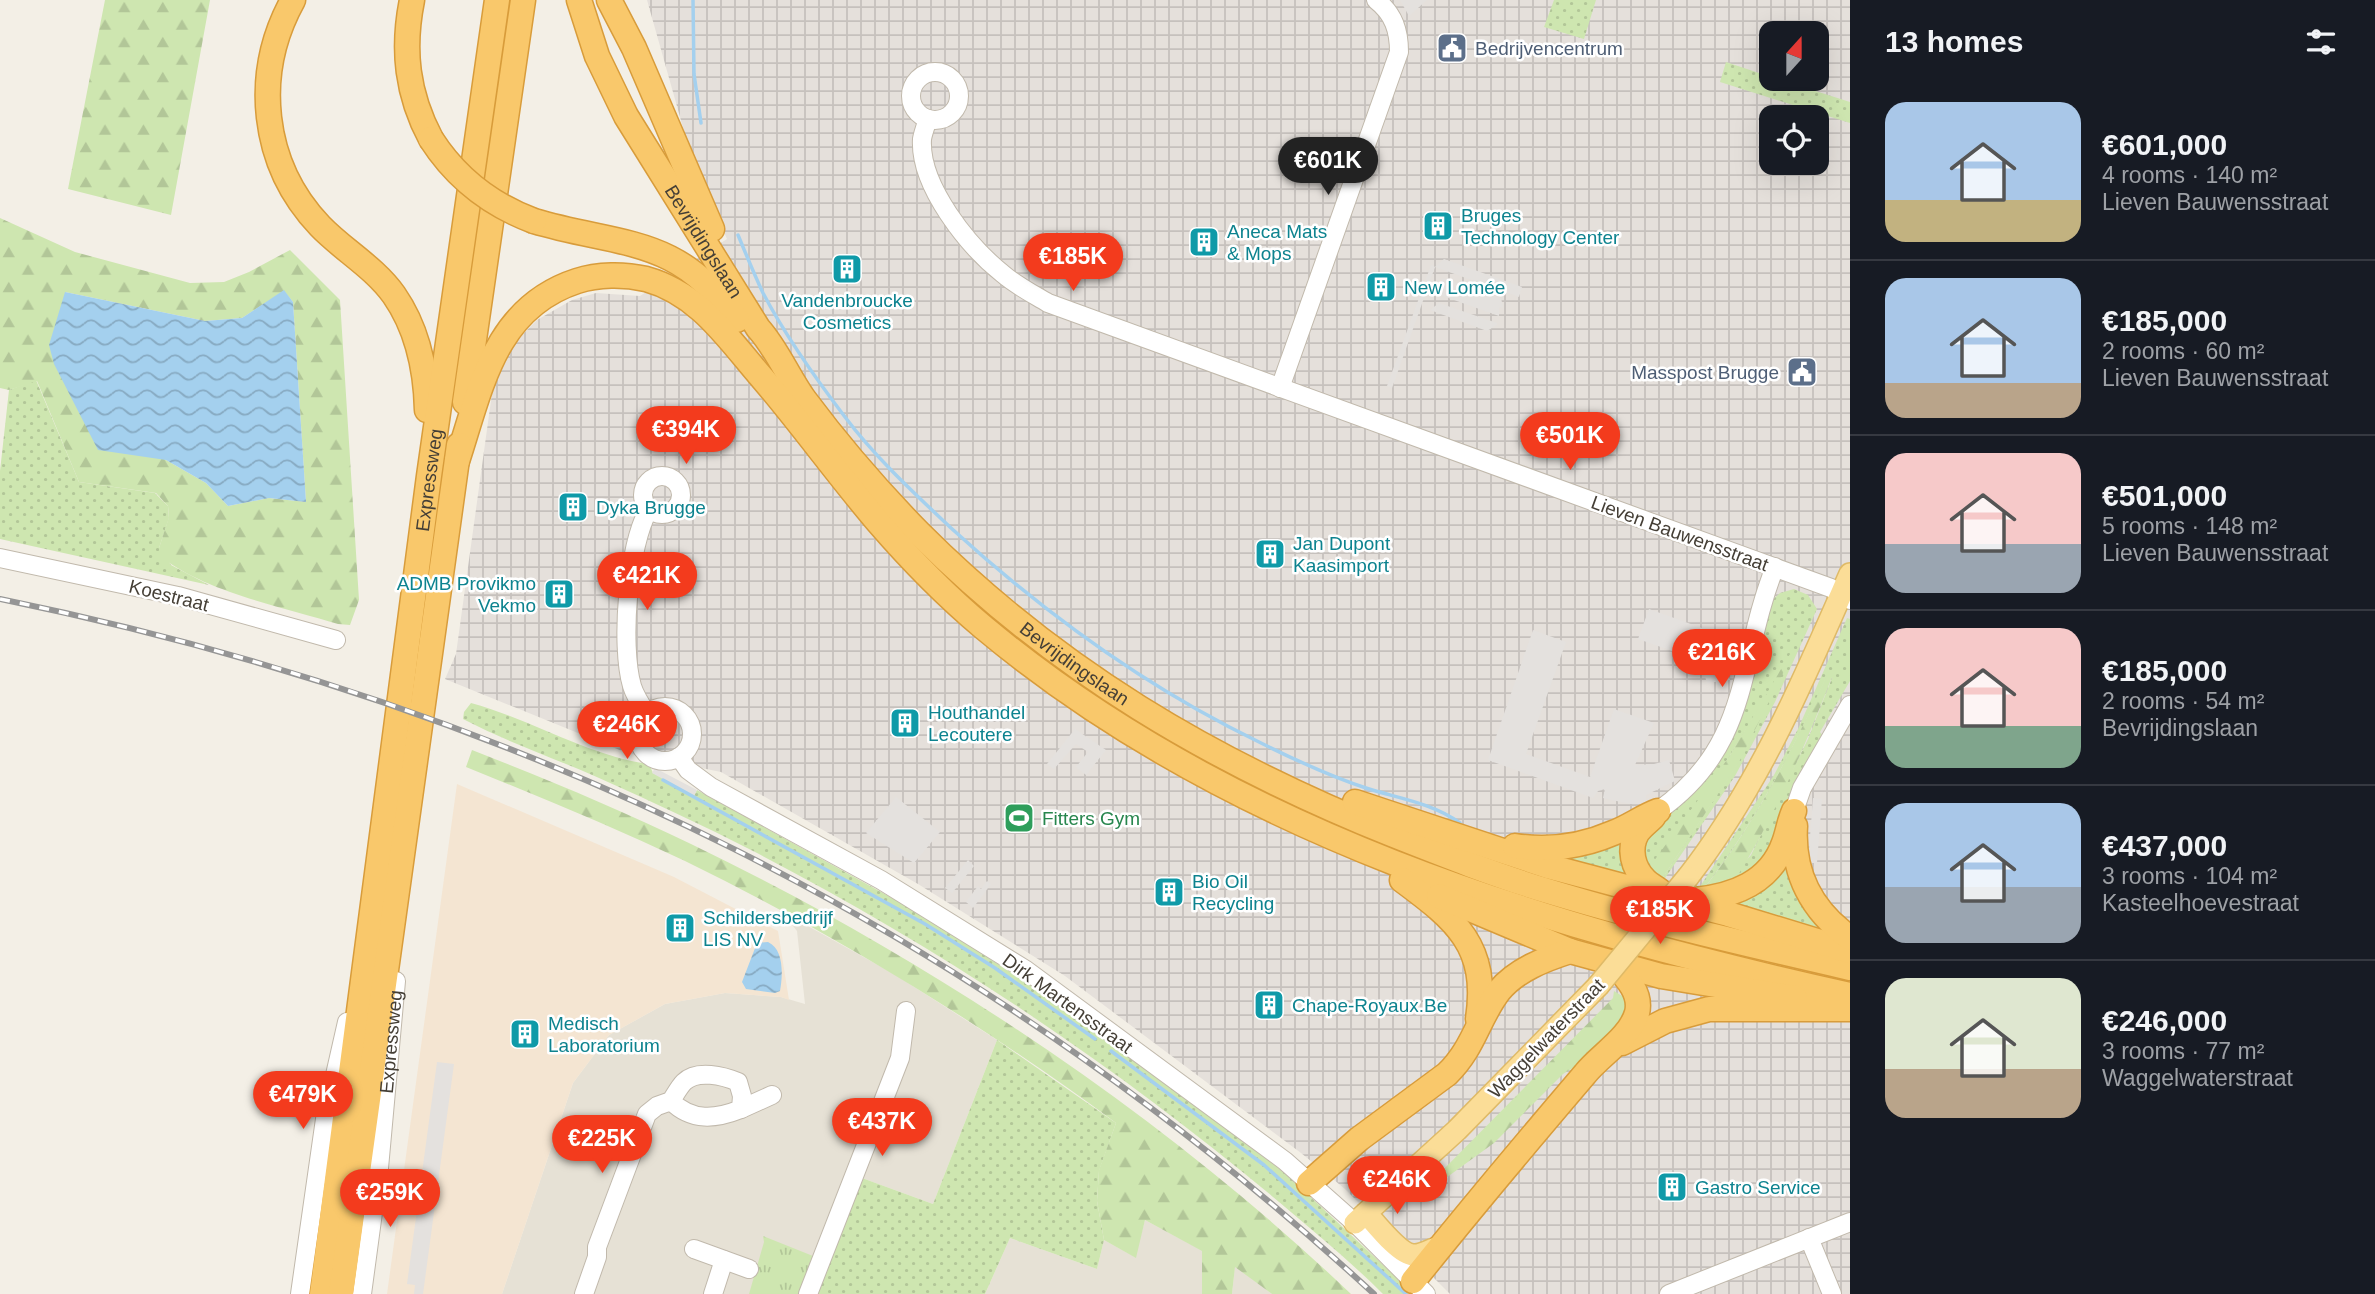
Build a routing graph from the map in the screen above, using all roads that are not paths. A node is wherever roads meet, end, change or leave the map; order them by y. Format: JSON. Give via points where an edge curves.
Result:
{"nodes":[{"id":1,"x":293,"y":0,"type":"edge"},
{"id":2,"x":411,"y":0,"type":"edge"},
{"id":3,"x":497,"y":0,"type":"edge"},
{"id":4,"x":523,"y":0,"type":"edge"},
{"id":5,"x":579,"y":0,"type":"edge"},
{"id":6,"x":609,"y":0,"type":"edge"},
{"id":7,"x":1376,"y":0,"type":"edge"},
{"id":8,"x":928,"y":118,"type":"dead end"},
{"id":9,"x":772,"y":344,"type":"junction"},
{"id":10,"x":1280,"y":388,"type":"junction"},
{"id":11,"x":786,"y":405,"type":"junction"},
{"id":12,"x":457,"y":461,"type":"junction"},
{"id":13,"x":429,"y":476,"type":"junction"},
{"id":14,"x":649,"y":509,"type":"dead end"},
{"id":15,"x":0,"y":558,"type":"edge"},
{"id":16,"x":1775,"y":567,"type":"junction"},
{"id":17,"x":1850,"y":574,"type":"edge"},
{"id":18,"x":1845,"y":597,"type":"edge"},
{"id":19,"x":336,"y":640,"type":"dead end"},
{"id":20,"x":1850,"y":705,"type":"edge"},
{"id":21,"x":648,"y":714,"type":"junction"},
{"id":22,"x":1186,"y":737,"type":"junction"},
{"id":23,"x":679,"y":757,"type":"junction"},
{"id":24,"x":1658,"y":811,"type":"junction"},
{"id":25,"x":1794,"y":811,"type":"junction"},
{"id":26,"x":1312,"y":828,"type":"junction"},
{"id":27,"x":1432,"y":829,"type":"junction"},
{"id":28,"x":1402,"y":880,"type":"junction"},
{"id":29,"x":1674,"y":900,"type":"junction"},
{"id":30,"x":1850,"y":938,"type":"edge"},
{"id":31,"x":1570,"y":951,"type":"junction"},
{"id":32,"x":1850,"y":951,"type":"edge"},
{"id":33,"x":377,"y":960,"type":"junction"},
{"id":34,"x":1613,"y":963,"type":"junction"},
{"id":35,"x":1850,"y":968,"type":"edge"},
{"id":36,"x":1850,"y":995,"type":"edge"},
{"id":37,"x":1850,"y":1008,"type":"edge"},
{"id":38,"x":906,"y":1011,"type":"dead end"},
{"id":39,"x":1476,"y":1034,"type":"junction"},
{"id":40,"x":1609,"y":1050,"type":"junction"},
{"id":41,"x":772,"y":1095,"type":"dead end"},
{"id":42,"x":671,"y":1101,"type":"junction"},
{"id":43,"x":741,"y":1109,"type":"junction"},
{"id":44,"x":1309,"y":1183,"type":"junction"},
{"id":45,"x":1360,"y":1218,"type":"junction"},
{"id":46,"x":1850,"y":1222,"type":"edge"},
{"id":47,"x":1809,"y":1238,"type":"junction"},
{"id":48,"x":1440,"y":1247,"type":"junction"},
{"id":49,"x":694,"y":1249,"type":"dead end"},
{"id":50,"x":724,"y":1260,"type":"junction"},
{"id":51,"x":749,"y":1269,"type":"dead end"},
{"id":52,"x":1420,"y":1287,"type":"edge"},
{"id":53,"x":300,"y":1294,"type":"edge"},
{"id":54,"x":323,"y":1294,"type":"edge"},
{"id":55,"x":341,"y":1294,"type":"edge"},
{"id":56,"x":362,"y":1294,"type":"edge"},
{"id":57,"x":584,"y":1294,"type":"edge"},
{"id":58,"x":713,"y":1294,"type":"edge"},
{"id":59,"x":808,"y":1294,"type":"edge"},
{"id":60,"x":1669,"y":1294,"type":"edge"},
{"id":61,"x":1832,"y":1294,"type":"edge"}],
"edges":[{"from":1,"to":13,"type":"highway","via":[[272,51],[267,83],[274,147],[303,207],[375,273],[409,323],[426,380],[423,447]]},
{"from":2,"to":11,"type":"highway","bridge":true,"via":[[406,61],[413,97],[431,139],[452,167],[507,210],[534,221],[632,242],[678,262],[720,296]]},
{"from":3,"to":13,"type":"highway","name":"Expressweg"},
{"from":4,"to":12,"type":"highway","name":"Expressweg"},
{"from":5,"to":9,"type":"highway","name":"Bevrijdingslaan","via":[[597,56],[626,116]]},
{"from":6,"to":9,"type":"highway","via":[[703,211]]},
{"from":7,"to":10,"type":"street","via":[[1397,27],[1399,52]]},
{"from":8,"to":10,"type":"street","name":"Lieven Bauwensstraat","via":[[922,140],[935,188],[961,231],[1003,275],[1076,315]]},
{"from":9,"to":22,"type":"highway","name":"Bevrijdingslaan","via":[[827,430],[954,566],[1056,653]]},
{"from":10,"to":16,"type":"street","name":"Lieven Bauwensstraat"},
{"from":11,"to":12,"type":"highway","via":[[718,324],[692,301],[647,280],[627,276],[586,279],[532,304],[503,337],[482,383]]},
{"from":11,"to":26,"type":"highway","name":"Bevrijdingslaan","via":[[878,522],[927,576],[981,625],[1054,683],[1131,734]]},
{"from":12,"to":33,"type":"highway","name":"Expressweg"},
{"from":13,"to":33,"type":"highway","name":"Expressweg"},
{"from":14,"to":21,"type":"street","via":[[632,569],[626,655],[632,687]]},
{"from":15,"to":19,"type":"street","name":"Koestraat","via":[[178,596]]},
{"from":16,"to":18,"type":"street","name":"Lieven Bauwensstraat"},
{"from":16,"to":24,"type":"street","via":[[1741,696],[1728,728],[1701,772]]},
{"from":17,"to":18,"type":"main road","name":"Waggelwaterstraat"},
{"from":18,"to":45,"type":"main road","name":"Waggelwaterstraat","bridge":true,"via":[[1768,752],[1688,877],[1598,986],[1457,1130]]},
{"from":20,"to":25,"type":"street","via":[[1802,788]]},
{"from":21,"to":23,"type":"street","via":[[638,730],[643,750],[657,760]]},
{"from":21,"to":23,"type":"street","via":[[668,708],[686,719],[691,740]]},
{"from":22,"to":27,"type":"highway","via":[[1223,744],[1314,786]]},
{"from":22,"to":35,"type":"highway","name":"Bevrijdingslaan","via":[[1344,814],[1490,872],[1656,922]]},
{"from":23,"to":44,"type":"street","name":"Dirk Martensstraat","via":[[711,787],[881,880],[1026,970]]},
{"from":24,"to":27,"type":"highway","via":[[1612,834],[1546,848]]},
{"from":24,"to":29,"type":"highway","via":[[1637,833],[1633,858],[1645,880]]},
{"from":25,"to":29,"type":"highway","via":[[1777,858],[1756,880],[1728,895]]},
{"from":25,"to":30,"type":"highway","via":[[1796,854],[1807,891],[1824,915]]},
{"from":26,"to":28,"type":"highway","via":[[1337,850]]},
{"from":26,"to":36,"type":"highway","name":"Bevrijdingslaan","via":[[1525,910]]},
{"from":27,"to":29,"type":"highway"},
{"from":28,"to":31,"type":"highway"},
{"from":28,"to":39,"type":"highway","via":[[1444,911],[1471,947],[1481,993]]},
{"from":29,"to":32,"type":"highway"},
{"from":31,"to":34,"type":"highway"},
{"from":31,"to":39,"type":"highway","via":[[1513,978],[1491,1003]]},
{"from":33,"to":53,"type":"street","name":"Expressweg","via":[[355,976],[325,1119]]},
{"from":33,"to":54,"type":"highway","name":"Expressweg","via":[[353,1072]]},
{"from":33,"to":55,"type":"highway","name":"Expressweg"},
{"from":33,"to":56,"type":"street","name":"Expressweg","via":[[396,980]]},
{"from":34,"to":37,"type":"highway","via":[[1661,976]]},
{"from":34,"to":40,"type":"highway","via":[[1637,996],[1638,1011],[1628,1031]]},
{"from":37,"to":40,"type":"highway","via":[[1709,1009],[1665,1021]]},
{"from":38,"to":59,"type":"street","via":[[900,1058]]},
{"from":39,"to":44,"type":"highway","via":[[1447,1074],[1359,1139]]},
{"from":40,"to":48,"type":"highway"},
{"from":41,"to":43,"type":"street"},
{"from":42,"to":43,"type":"street","via":[[696,1117],[717,1118]]},
{"from":42,"to":43,"type":"street","via":[[684,1081],[722,1075],[738,1082]]},
{"from":42,"to":57,"type":"street","via":[[647,1114]]},
{"from":44,"to":45,"type":"street","name":"Dirk Martensstraat"},
{"from":45,"to":48,"type":"main road","via":[[1409,1255]]},
{"from":45,"to":52,"type":"street","name":"Dirk Martensstraat"},
{"from":46,"to":47,"type":"street"},
{"from":47,"to":60,"type":"street"},
{"from":47,"to":61,"type":"street"},
{"from":48,"to":52,"type":"highway"},
{"from":49,"to":50,"type":"street"},
{"from":50,"to":51,"type":"street"},
{"from":50,"to":58,"type":"street"}]}
